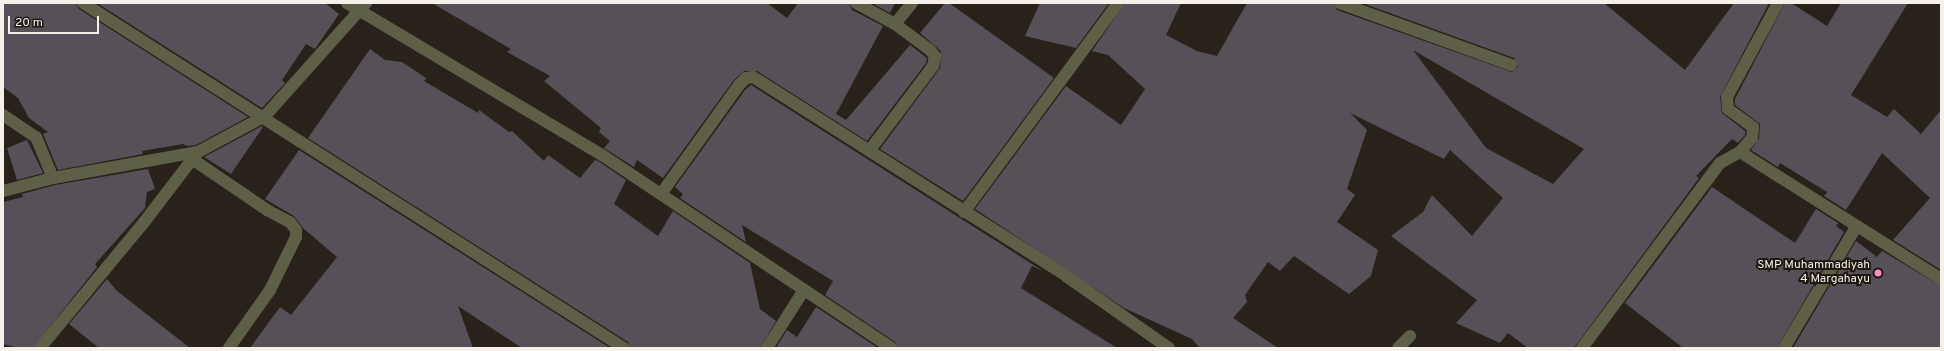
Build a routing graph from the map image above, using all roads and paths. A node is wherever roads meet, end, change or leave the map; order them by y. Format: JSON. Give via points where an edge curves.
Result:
{"nodes":[{"id":1,"x":83,"y":3,"type":"edge"},
{"id":2,"x":347,"y":3,"type":"edge"},
{"id":3,"x":856,"y":3,"type":"edge"},
{"id":4,"x":912,"y":3,"type":"edge"},
{"id":5,"x":1118,"y":3,"type":"edge"},
{"id":6,"x":1340,"y":3,"type":"edge"},
{"id":7,"x":1778,"y":3,"type":"edge"},
{"id":8,"x":363,"y":7,"type":"edge"},
{"id":9,"x":895,"y":24,"type":"junction"},
{"id":10,"x":1511,"y":65,"type":"dead end"},
{"id":11,"x":3,"y":115,"type":"edge"},
{"id":12,"x":264,"y":116,"type":"junction"},
{"id":13,"x":870,"y":150,"type":"junction"},
{"id":14,"x":1740,"y":152,"type":"junction"},
{"id":15,"x":195,"y":156,"type":"junction"},
{"id":16,"x":53,"y":178,"type":"junction"},
{"id":17,"x":3,"y":191,"type":"edge"},
{"id":18,"x":660,"y":194,"type":"junction"},
{"id":19,"x":964,"y":212,"type":"junction"},
{"id":20,"x":1856,"y":227,"type":"junction"},
{"id":21,"x":1941,"y":279,"type":"edge"},
{"id":22,"x":804,"y":290,"type":"junction"},
{"id":23,"x":1410,"y":336,"type":"dead end"},
{"id":24,"x":40,"y":348,"type":"edge"},
{"id":25,"x":229,"y":348,"type":"edge"},
{"id":26,"x":624,"y":348,"type":"edge"},
{"id":27,"x":767,"y":348,"type":"edge"},
{"id":28,"x":891,"y":348,"type":"edge"},
{"id":29,"x":1169,"y":348,"type":"edge"},
{"id":30,"x":1398,"y":348,"type":"edge"},
{"id":31,"x":1582,"y":348,"type":"edge"},
{"id":32,"x":1784,"y":348,"type":"edge"}],
"edges":[{"from":1,"to":12,"type":"street"},
{"from":2,"to":8,"type":"street"},
{"from":3,"to":9,"type":"street"},
{"from":4,"to":9,"type":"street"},
{"from":5,"to":19,"type":"street"},
{"from":6,"to":10,"type":"street"},
{"from":7,"to":14,"type":"street","via":[[1727,97],[1728,109],[1753,127],[1752,138]]},
{"from":8,"to":12,"type":"street"},
{"from":8,"to":18,"type":"street","via":[[602,155]]},
{"from":9,"to":13,"type":"street","via":[[930,50],[934,56],[933,66]]},
{"from":11,"to":16,"type":"street","via":[[36,137]]},
{"from":12,"to":15,"type":"street"},
{"from":12,"to":26,"type":"street"},
{"from":13,"to":18,"type":"street","via":[[758,79],[750,77],[739,84]]},
{"from":13,"to":19,"type":"street"},
{"from":14,"to":20,"type":"street"},
{"from":14,"to":31,"type":"street","via":[[1720,162]]},
{"from":15,"to":16,"type":"street"},
{"from":15,"to":24,"type":"street","via":[[145,222]]},
{"from":15,"to":25,"type":"street","via":[[267,210],[290,222],[296,230],[296,237],[270,290]]},
{"from":16,"to":17,"type":"street"},
{"from":18,"to":22,"type":"street"},
{"from":19,"to":29,"type":"street","via":[[1066,276]]},
{"from":20,"to":21,"type":"street"},
{"from":20,"to":32,"type":"street"},
{"from":22,"to":27,"type":"street"},
{"from":22,"to":28,"type":"street"},
{"from":23,"to":30,"type":"street"}]}
